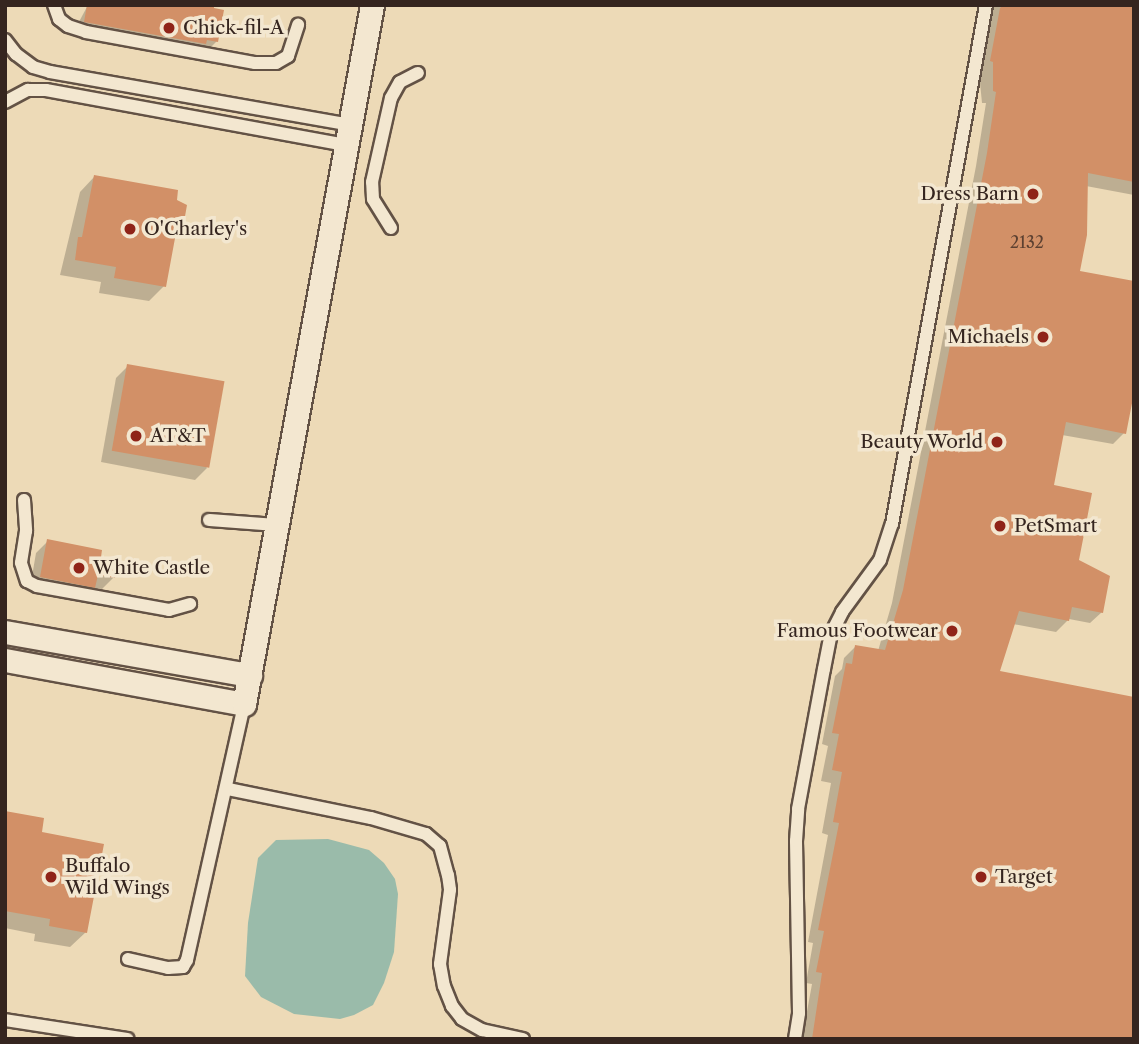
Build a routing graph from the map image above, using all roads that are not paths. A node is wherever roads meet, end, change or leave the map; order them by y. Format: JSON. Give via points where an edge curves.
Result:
{"nodes":[{"id":1,"x":54,"y":5,"type":"edge"},
{"id":2,"x":372,"y":5,"type":"edge"},
{"id":3,"x":986,"y":5,"type":"edge"},
{"id":4,"x":298,"y":25,"type":"dead end"},
{"id":5,"x":5,"y":40,"type":"edge"},
{"id":6,"x":418,"y":73,"type":"dead end"},
{"id":7,"x":5,"y":102,"type":"edge"},
{"id":8,"x":348,"y":135,"type":"junction"},
{"id":9,"x":391,"y":228,"type":"dead end"},
{"id":10,"x":24,"y":500,"type":"dead end"},
{"id":11,"x":209,"y":520,"type":"dead end"},
{"id":12,"x":277,"y":525,"type":"junction"},
{"id":13,"x":190,"y":604,"type":"dead end"},
{"id":14,"x":5,"y":632,"type":"edge"},
{"id":15,"x":5,"y":660,"type":"edge"},
{"id":16,"x":250,"y":675,"type":"junction"},
{"id":17,"x":244,"y":704,"type":"junction"},
{"id":18,"x":228,"y":789,"type":"junction"},
{"id":19,"x":128,"y":960,"type":"dead end"},
{"id":20,"x":5,"y":1020,"type":"edge"},
{"id":21,"x":128,"y":1039,"type":"edge"},
{"id":22,"x":523,"y":1039,"type":"edge"},
{"id":23,"x":794,"y":1039,"type":"edge"}],
"edges":[{"from":1,"to":4,"type":"lane","via":[[59,19],[68,26],[255,63],[276,63],[288,56]]},
{"from":2,"to":8,"type":"street"},
{"from":3,"to":23,"type":"lane","via":[[892,524],[880,560],[831,634],[824,668],[796,841],[799,1013]]},
{"from":5,"to":8,"type":"lane","via":[[24,61],[50,72]]},
{"from":6,"to":9,"type":"lane","via":[[400,82],[391,97],[372,182],[373,199]]},
{"from":7,"to":8,"type":"lane","via":[[28,90],[46,90]]},
{"from":8,"to":12,"type":"street"},
{"from":10,"to":13,"type":"lane","via":[[26,531],[20,564],[27,581],[169,610]]},
{"from":11,"to":12,"type":"lane"},
{"from":12,"to":16,"type":"street"},
{"from":14,"to":16,"type":"street"},
{"from":15,"to":17,"type":"street"},
{"from":16,"to":17,"type":"street"},
{"from":17,"to":18,"type":"lane"},
{"from":18,"to":19,"type":"lane","via":[[183,967]]},
{"from":18,"to":22,"type":"lane","via":[[426,834],[440,846],[448,875],[440,964],[452,1006],[462,1019],[482,1030]]},
{"from":20,"to":21,"type":"lane"}]}
